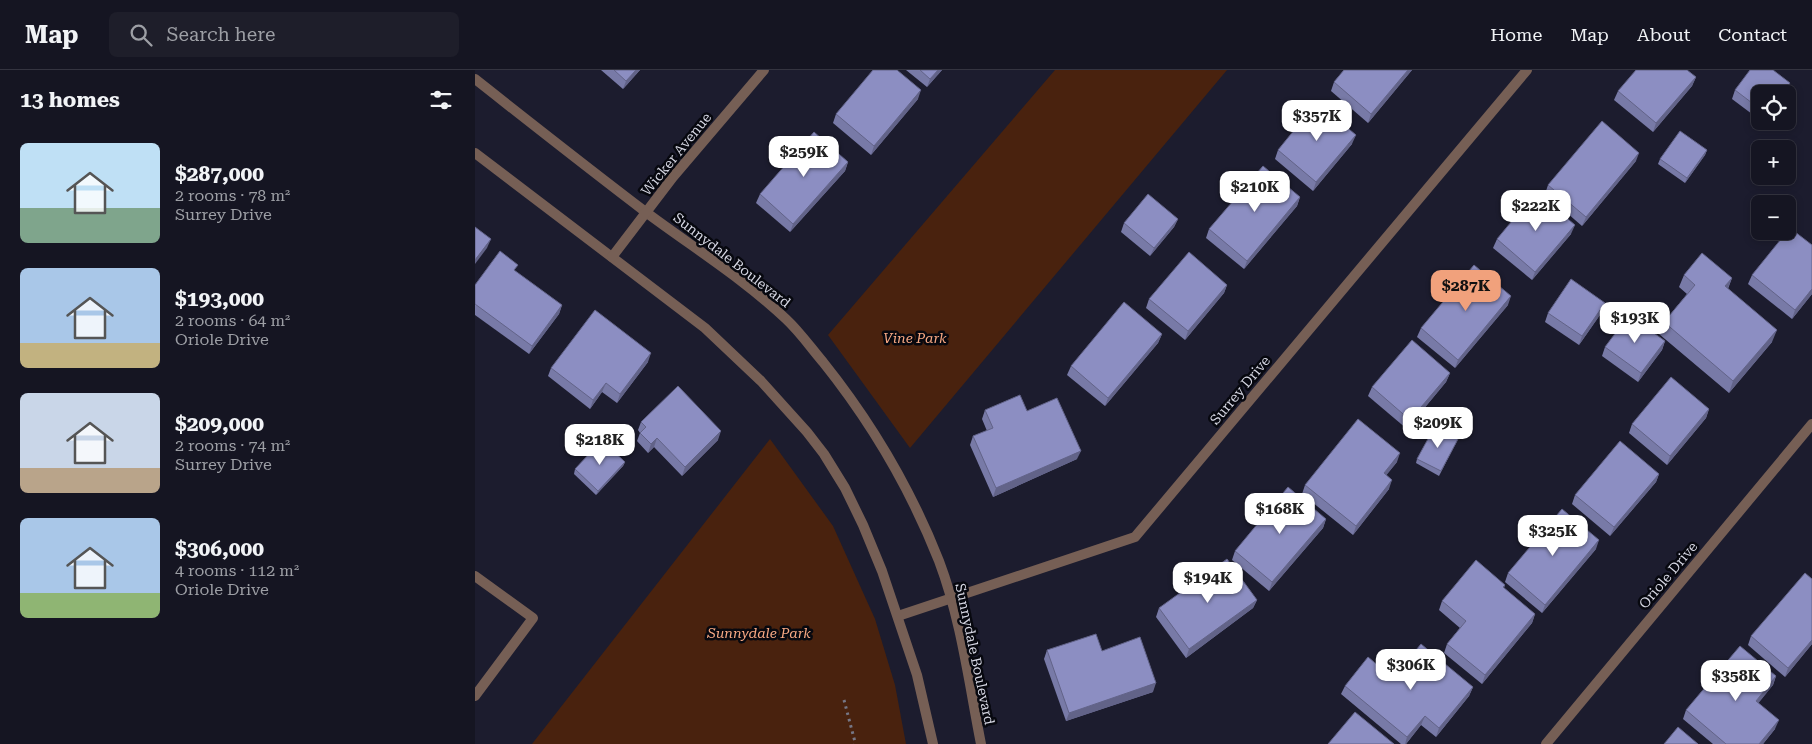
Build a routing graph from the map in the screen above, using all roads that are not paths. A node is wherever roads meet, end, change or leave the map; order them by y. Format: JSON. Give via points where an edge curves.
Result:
{"nodes":[{"id":1,"x":763,"y":70,"type":"edge"},
{"id":2,"x":1527,"y":70,"type":"edge"},
{"id":3,"x":475,"y":79,"type":"edge"},
{"id":4,"x":475,"y":154,"type":"edge"},
{"id":5,"x":647,"y":213,"type":"junction"},
{"id":6,"x":612,"y":257,"type":"junction"},
{"id":7,"x":1812,"y":424,"type":"edge"},
{"id":8,"x":475,"y":576,"type":"edge"},
{"id":9,"x":951,"y":599,"type":"junction"},
{"id":10,"x":898,"y":616,"type":"junction"},
{"id":11,"x":475,"y":696,"type":"edge"},
{"id":12,"x":933,"y":744,"type":"edge"},
{"id":13,"x":981,"y":744,"type":"edge"},
{"id":14,"x":1546,"y":744,"type":"edge"}],
"edges":[{"from":1,"to":5,"type":"street","name":"Wicker Avenue"},
{"from":2,"to":9,"type":"street","name":"Surrey Drive","via":[[1135,537]]},
{"from":3,"to":5,"type":"street","name":"Sunnydale Boulevard"},
{"from":4,"to":6,"type":"street"},
{"from":5,"to":6,"type":"street","name":"Wicker Avenue"},
{"from":5,"to":9,"type":"street","name":"Sunnydale Boulevard","via":[[747,286],[787,320],[840,384],[870,427],[920,517]]},
{"from":6,"to":10,"type":"street","via":[[705,328],[761,381],[807,432],[845,488]]},
{"from":7,"to":14,"type":"street","name":"Oriole Drive"},
{"from":8,"to":11,"type":"street","via":[[533,618]]},
{"from":9,"to":10,"type":"street","name":"Surrey Drive"},
{"from":9,"to":13,"type":"street","name":"Sunnydale Boulevard"},
{"from":10,"to":12,"type":"street","via":[[917,675]]}]}
